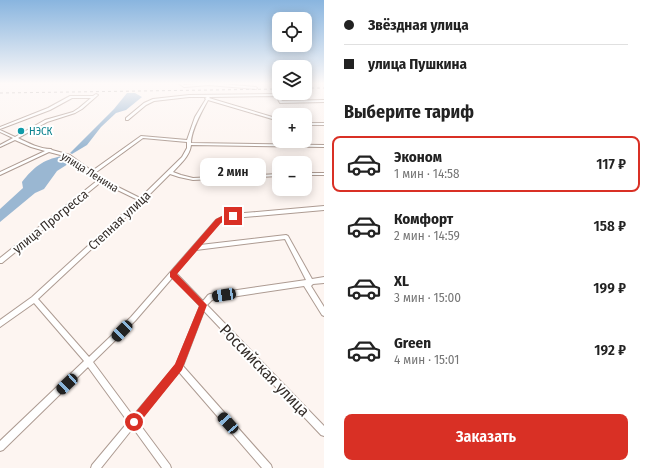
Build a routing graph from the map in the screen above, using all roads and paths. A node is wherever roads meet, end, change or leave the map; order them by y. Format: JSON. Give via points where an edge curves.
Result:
{"nodes":[{"id":1,"x":55,"y":105,"type":"edge"},
{"id":2,"x":85,"y":105,"type":"edge"},
{"id":3,"x":144,"y":105,"type":"edge"},
{"id":4,"x":204,"y":105,"type":"edge"},
{"id":5,"x":232,"y":105,"type":"edge"},
{"id":6,"x":41,"y":112,"type":"junction"},
{"id":7,"x":272,"y":118,"type":"edge"},
{"id":8,"x":52,"y":119,"type":"junction"},
{"id":9,"x":128,"y":119,"type":"dead end"},
{"id":10,"x":312,"y":124,"type":"edge"},
{"id":11,"x":324,"y":124,"type":"edge"},
{"id":12,"x":0,"y":128,"type":"edge"},
{"id":13,"x":0,"y":131,"type":"edge"},
{"id":14,"x":15,"y":139,"type":"junction"},
{"id":15,"x":189,"y":142,"type":"junction"},
{"id":16,"x":0,"y":146,"type":"edge"},
{"id":17,"x":324,"y":146,"type":"edge"},
{"id":18,"x":50,"y":150,"type":"junction"},
{"id":19,"x":170,"y":172,"type":"junction"},
{"id":20,"x":0,"y":174,"type":"edge"},
{"id":21,"x":91,"y":174,"type":"junction"},
{"id":22,"x":312,"y":174,"type":"edge"},
{"id":23,"x":324,"y":174,"type":"edge"},
{"id":24,"x":272,"y":175,"type":"edge"},
{"id":25,"x":101,"y":180,"type":"junction"},
{"id":26,"x":142,"y":200,"type":"junction"},
{"id":27,"x":324,"y":208,"type":"edge"},
{"id":28,"x":195,"y":248,"type":"junction"},
{"id":29,"x":0,"y":261,"type":"edge"},
{"id":30,"x":172,"y":274,"type":"junction"},
{"id":31,"x":324,"y":280,"type":"edge"},
{"id":32,"x":309,"y":283,"type":"junction"},
{"id":33,"x":34,"y":299,"type":"junction"},
{"id":34,"x":203,"y":305,"type":"junction"},
{"id":35,"x":324,"y":313,"type":"edge"},
{"id":36,"x":0,"y":324,"type":"edge"},
{"id":37,"x":90,"y":363,"type":"junction"},
{"id":38,"x":179,"y":367,"type":"junction"},
{"id":39,"x":134,"y":422,"type":"junction"},
{"id":40,"x":324,"y":432,"type":"edge"},
{"id":41,"x":0,"y":447,"type":"edge"},
{"id":42,"x":95,"y":468,"type":"edge"},
{"id":43,"x":168,"y":468,"type":"edge"},
{"id":44,"x":268,"y":468,"type":"edge"}],
"edges":[{"from":1,"to":6,"type":"street"},
{"from":2,"to":8,"type":"street","via":[[65,117]]},
{"from":3,"to":9,"type":"street"},
{"from":4,"to":15,"type":"street","name":"Степная улица"},
{"from":5,"to":7,"type":"street"},
{"from":6,"to":8,"type":"street"},
{"from":6,"to":12,"type":"street"},
{"from":8,"to":14,"type":"street","via":[[38,124]]},
{"from":10,"to":11,"type":"street"},
{"from":13,"to":14,"type":"street","name":"улица Ленина"},
{"from":14,"to":16,"type":"street"},
{"from":14,"to":18,"type":"street","name":"улица Ленина"},
{"from":15,"to":17,"type":"street"},
{"from":15,"to":19,"type":"street","name":"Степная улица","via":[[184,158]]},
{"from":15,"to":21,"type":"street","via":[[142,137]]},
{"from":18,"to":20,"type":"street"},
{"from":18,"to":21,"type":"street","name":"улица Ленина","via":[[69,156]]},
{"from":19,"to":24,"type":"street","via":[[193,179]]},
{"from":19,"to":26,"type":"street","name":"Степная улица"},
{"from":21,"to":25,"type":"street","name":"улица Ленина"},
{"from":22,"to":23,"type":"street"},
{"from":25,"to":26,"type":"street","name":"улица Ленина"},
{"from":25,"to":29,"type":"street","name":"улица Прогресса"},
{"from":26,"to":33,"type":"street","name":"Степная улица"},
{"from":27,"to":28,"type":"street","via":[[224,218],[218,221]]},
{"from":28,"to":30,"type":"street"},
{"from":28,"to":32,"type":"street","via":[[286,236]]},
{"from":30,"to":34,"type":"street","name":"Российская улица"},
{"from":30,"to":37,"type":"street"},
{"from":31,"to":32,"type":"street"},
{"from":32,"to":34,"type":"street","via":[[210,297]]},
{"from":32,"to":35,"type":"street"},
{"from":33,"to":36,"type":"street","name":"Степная улица"},
{"from":33,"to":37,"type":"street"},
{"from":34,"to":38,"type":"street"},
{"from":34,"to":40,"type":"street","name":"Российская улица"},
{"from":37,"to":39,"type":"street"},
{"from":37,"to":41,"type":"street"},
{"from":38,"to":39,"type":"street"},
{"from":38,"to":44,"type":"street"},
{"from":39,"to":42,"type":"street"},
{"from":39,"to":43,"type":"street"}]}
